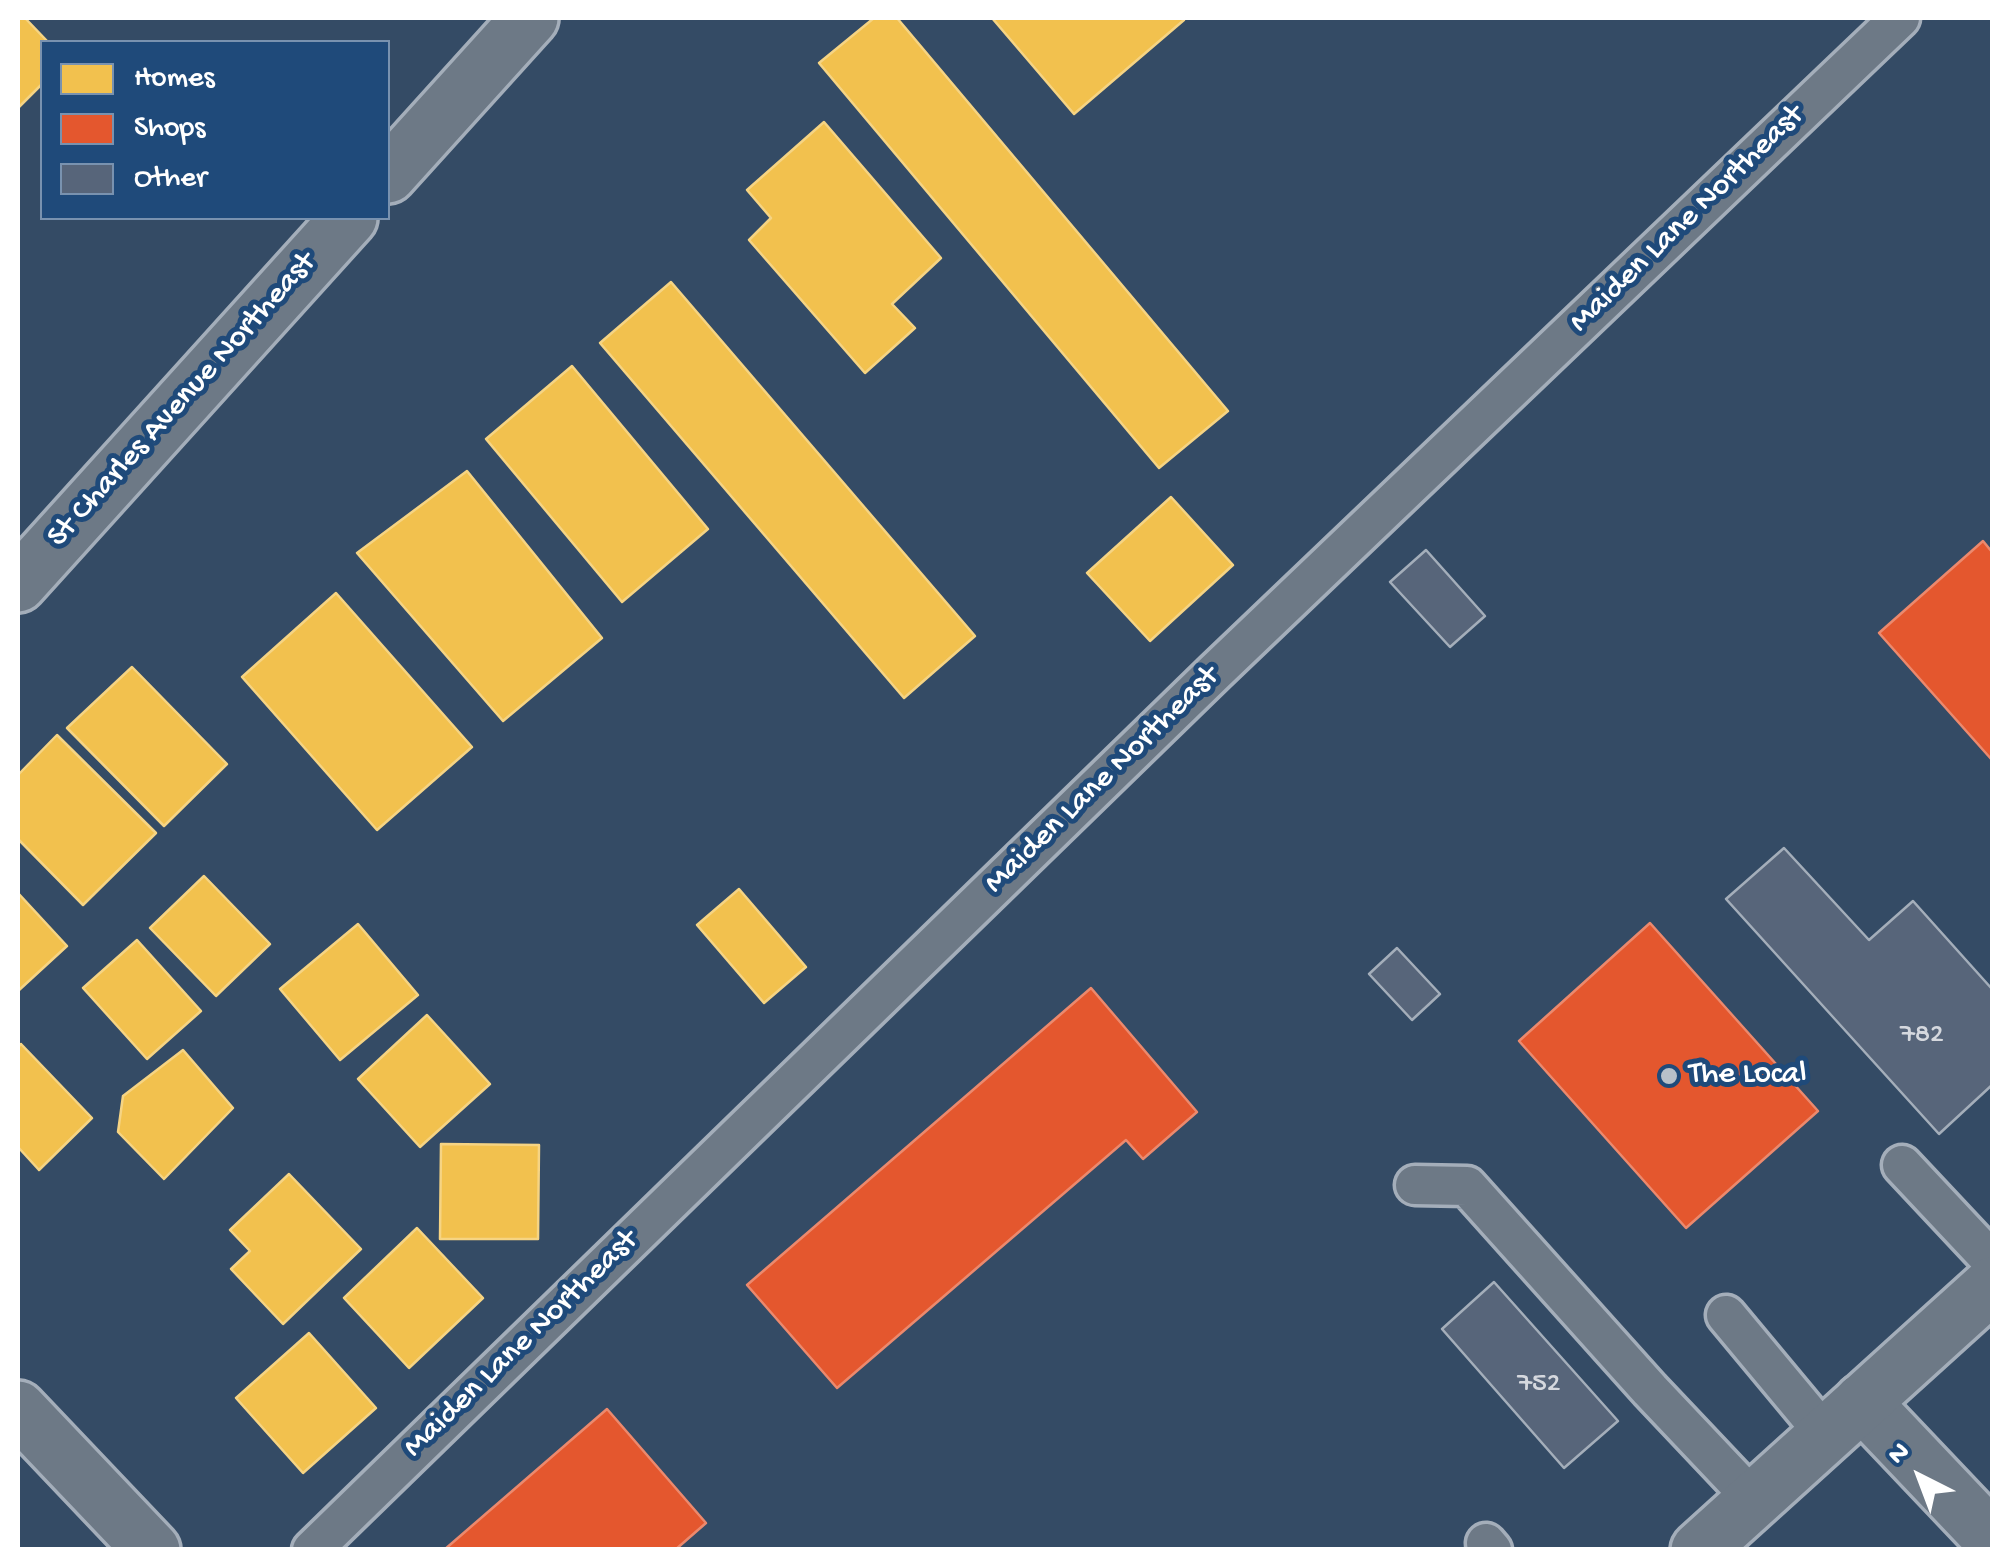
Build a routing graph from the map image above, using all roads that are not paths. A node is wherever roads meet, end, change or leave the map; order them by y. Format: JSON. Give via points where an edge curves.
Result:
{"nodes":[{"id":1,"x":530,"y":18,"type":"edge"},
{"id":2,"x":1900,"y":18,"type":"edge"},
{"id":3,"x":390,"y":173,"type":"edge"},
{"id":4,"x":347,"y":220,"type":"edge"},
{"id":5,"x":18,"y":584,"type":"edge"},
{"id":6,"x":1902,"y":1165,"type":"dead end"},
{"id":7,"x":1416,"y":1184,"type":"dead end"},
{"id":8,"x":1992,"y":1261,"type":"edge"},
{"id":9,"x":1992,"y":1285,"type":"edge"},
{"id":10,"x":1726,"y":1316,"type":"dead end"},
{"id":11,"x":18,"y":1409,"type":"edge"},
{"id":12,"x":1843,"y":1418,"type":"junction"},
{"id":13,"x":1754,"y":1500,"type":"junction"},
{"id":14,"x":1992,"y":1539,"type":"edge"},
{"id":15,"x":152,"y":1550,"type":"edge"},
{"id":16,"x":312,"y":1550,"type":"edge"},
{"id":17,"x":1699,"y":1550,"type":"edge"}],
"edges":[{"from":1,"to":3,"type":"main road"},
{"from":2,"to":16,"type":"lane","name":"Maiden Lane Northeast","via":[[1214,672]]},
{"from":4,"to":5,"type":"main road","name":"St Charles Avenue Northeast"},
{"from":6,"to":8,"type":"lane"},
{"from":7,"to":13,"type":"lane","via":[[1467,1186]]},
{"from":9,"to":12,"type":"main road"},
{"from":10,"to":12,"type":"lane"},
{"from":11,"to":15,"type":"main road"},
{"from":12,"to":13,"type":"main road"},
{"from":12,"to":14,"type":"main road"},
{"from":13,"to":17,"type":"main road"}]}
